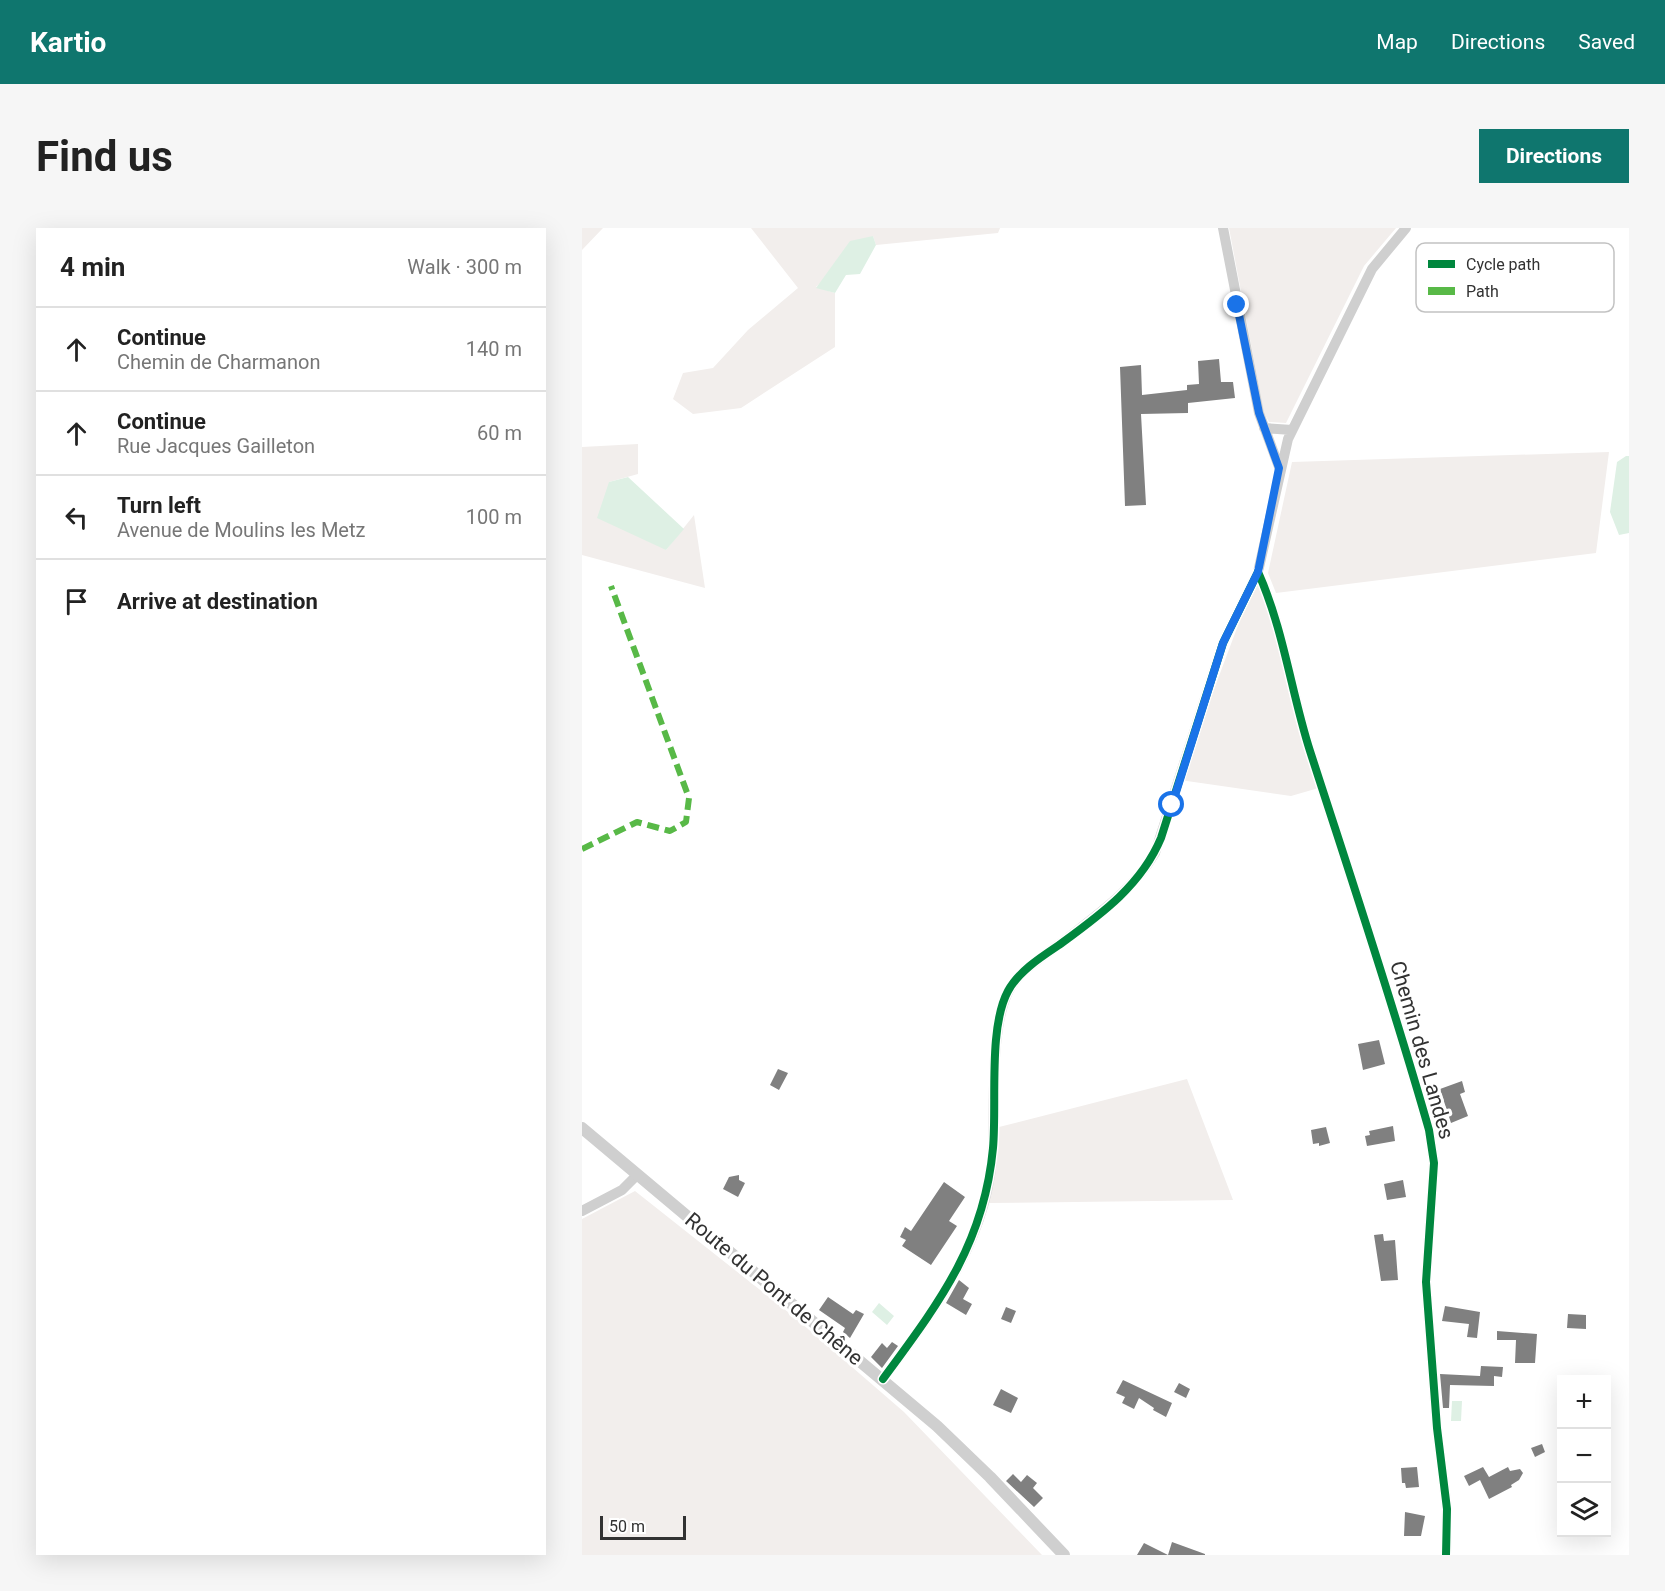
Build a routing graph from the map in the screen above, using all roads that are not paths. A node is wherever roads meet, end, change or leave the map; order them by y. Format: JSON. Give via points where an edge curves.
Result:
{"nodes":[{"id":1,"x":1222,"y":228,"type":"edge"},
{"id":2,"x":1406,"y":228,"type":"edge"},
{"id":3,"x":1264,"y":428,"type":"junction"},
{"id":4,"x":1292,"y":430,"type":"junction"},
{"id":5,"x":1279,"y":468,"type":"junction"},
{"id":6,"x":1258,"y":572,"type":"junction"},
{"id":7,"x":582,"y":1128,"type":"edge"},
{"id":8,"x":637,"y":1175,"type":"junction"},
{"id":9,"x":582,"y":1211,"type":"edge"},
{"id":10,"x":883,"y":1379,"type":"junction"},
{"id":11,"x":1064,"y":1555,"type":"edge"},
{"id":12,"x":1446,"y":1555,"type":"edge"}],
"edges":[{"from":1,"to":3,"type":"street"},
{"from":2,"to":4,"type":"street","via":[[1372,269]]},
{"from":3,"to":4,"type":"street"},
{"from":3,"to":5,"type":"street"},
{"from":4,"to":5,"type":"street"},
{"from":5,"to":6,"type":"street"},
{"from":6,"to":10,"type":"street","via":[[1223,643],[1155,853],[1138,880],[1027,969],[1009,989],[999,1019],[989,1180],[974,1230],[954,1279]]},
{"from":6,"to":12,"type":"street","name":"Chemin des Landes","via":[[1270,598],[1309,748],[1370,931],[1429,1130],[1434,1163],[1426,1282],[1437,1428],[1448,1509]]},
{"from":7,"to":8,"type":"street","name":"Route du Pont de Chêne"},
{"from":8,"to":9,"type":"street","via":[[622,1190]]},
{"from":8,"to":10,"type":"street","name":"Route du Pont de Chêne"},
{"from":10,"to":11,"type":"street","name":"Route du Pont de Chêne","via":[[990,1477]]}]}
